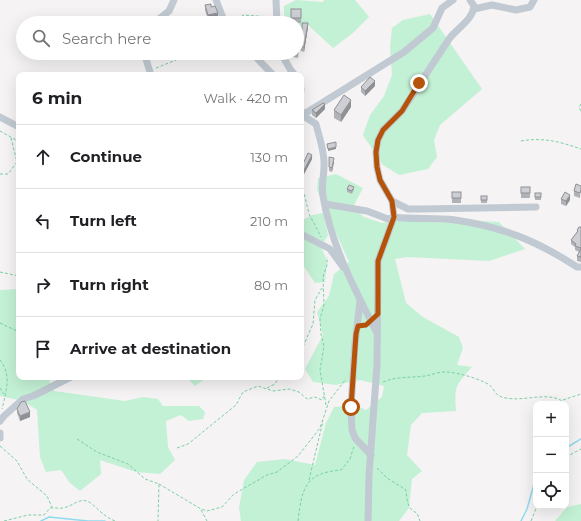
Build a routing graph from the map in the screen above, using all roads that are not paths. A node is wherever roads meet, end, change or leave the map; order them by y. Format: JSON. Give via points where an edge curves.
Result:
{"nodes":[{"id":1,"x":174,"y":0,"type":"edge"},
{"id":2,"x":216,"y":0,"type":"edge"},
{"id":3,"x":444,"y":0,"type":"edge"},
{"id":4,"x":453,"y":0,"type":"edge"},
{"id":5,"x":470,"y":0,"type":"edge"},
{"id":6,"x":534,"y":0,"type":"edge"},
{"id":7,"x":276,"y":3,"type":"edge"},
{"id":8,"x":442,"y":8,"type":"junction"},
{"id":9,"x":474,"y":9,"type":"junction"},
{"id":10,"x":163,"y":16,"type":"edge"},
{"id":11,"x":222,"y":16,"type":"edge"},
{"id":12,"x":277,"y":16,"type":"edge"},
{"id":13,"x":146,"y":60,"type":"edge"},
{"id":14,"x":259,"y":60,"type":"edge"},
{"id":15,"x":285,"y":60,"type":"edge"},
{"id":16,"x":150,"y":72,"type":"edge"},
{"id":17,"x":270,"y":72,"type":"edge"},
{"id":18,"x":292,"y":72,"type":"edge"},
{"id":19,"x":304,"y":111,"type":"edge"},
{"id":20,"x":304,"y":115,"type":"edge"},
{"id":21,"x":0,"y":117,"type":"edge"},
{"id":22,"x":16,"y":125,"type":"edge"},
{"id":23,"x":392,"y":201,"type":"junction"},
{"id":24,"x":325,"y":204,"type":"junction"},
{"id":25,"x":536,"y":207,"type":"dead end"},
{"id":26,"x":394,"y":217,"type":"junction"},
{"id":27,"x":304,"y":236,"type":"edge"},
{"id":28,"x":581,"y":267,"type":"edge"},
{"id":29,"x":346,"y":270,"type":"junction"},
{"id":30,"x":360,"y":300,"type":"junction"},
{"id":31,"x":378,"y":314,"type":"junction"},
{"id":32,"x":370,"y":320,"type":"junction"},
{"id":33,"x":358,"y":326,"type":"junction"},
{"id":34,"x":378,"y":335,"type":"junction"},
{"id":35,"x":66,"y":380,"type":"edge"},
{"id":36,"x":0,"y":421,"type":"edge"},
{"id":37,"x":0,"y":433,"type":"edge"},
{"id":38,"x":0,"y":438,"type":"edge"},
{"id":39,"x":371,"y":455,"type":"junction"},
{"id":40,"x":368,"y":521,"type":"edge"}],
"edges":[{"from":1,"to":10,"type":"street","via":[[169,11]]},
{"from":2,"to":11,"type":"street"},
{"from":3,"to":8,"type":"street"},
{"from":4,"to":8,"type":"street"},
{"from":5,"to":9,"type":"street"},
{"from":6,"to":9,"type":"street","via":[[530,7],[516,10],[492,5]]},
{"from":7,"to":12,"type":"street"},
{"from":8,"to":19,"type":"street","via":[[433,28],[404,52]]},
{"from":9,"to":23,"type":"street","via":[[472,16],[449,39],[402,111],[383,130],[378,140],[376,152],[380,180]]},
{"from":13,"to":16,"type":"street"},
{"from":14,"to":17,"type":"street"},
{"from":15,"to":18,"type":"street"},
{"from":20,"to":24,"type":"street","via":[[316,124],[319,135],[324,160],[322,182]]},
{"from":21,"to":22,"type":"street"},
{"from":23,"to":25,"type":"street","via":[[408,209]]},
{"from":23,"to":26,"type":"street"},
{"from":24,"to":26,"type":"street","via":[[363,210],[388,218]]},
{"from":24,"to":29,"type":"street"},
{"from":26,"to":28,"type":"street","via":[[454,220],[504,229],[547,247],[577,267]]},
{"from":26,"to":31,"type":"street","via":[[378,261]]},
{"from":27,"to":29,"type":"street","via":[[327,248]]},
{"from":29,"to":30,"type":"street"},
{"from":30,"to":32,"type":"street"},
{"from":30,"to":33,"type":"street"},
{"from":31,"to":32,"type":"street"},
{"from":31,"to":34,"type":"street"},
{"from":32,"to":33,"type":"street","via":[[366,325]]},
{"from":32,"to":34,"type":"street"},
{"from":33,"to":39,"type":"street","via":[[351,407],[353,435]]},
{"from":34,"to":39,"type":"street"},
{"from":35,"to":36,"type":"street","via":[[23,399]]},
{"from":37,"to":38,"type":"street"},
{"from":39,"to":40,"type":"street"}]}
